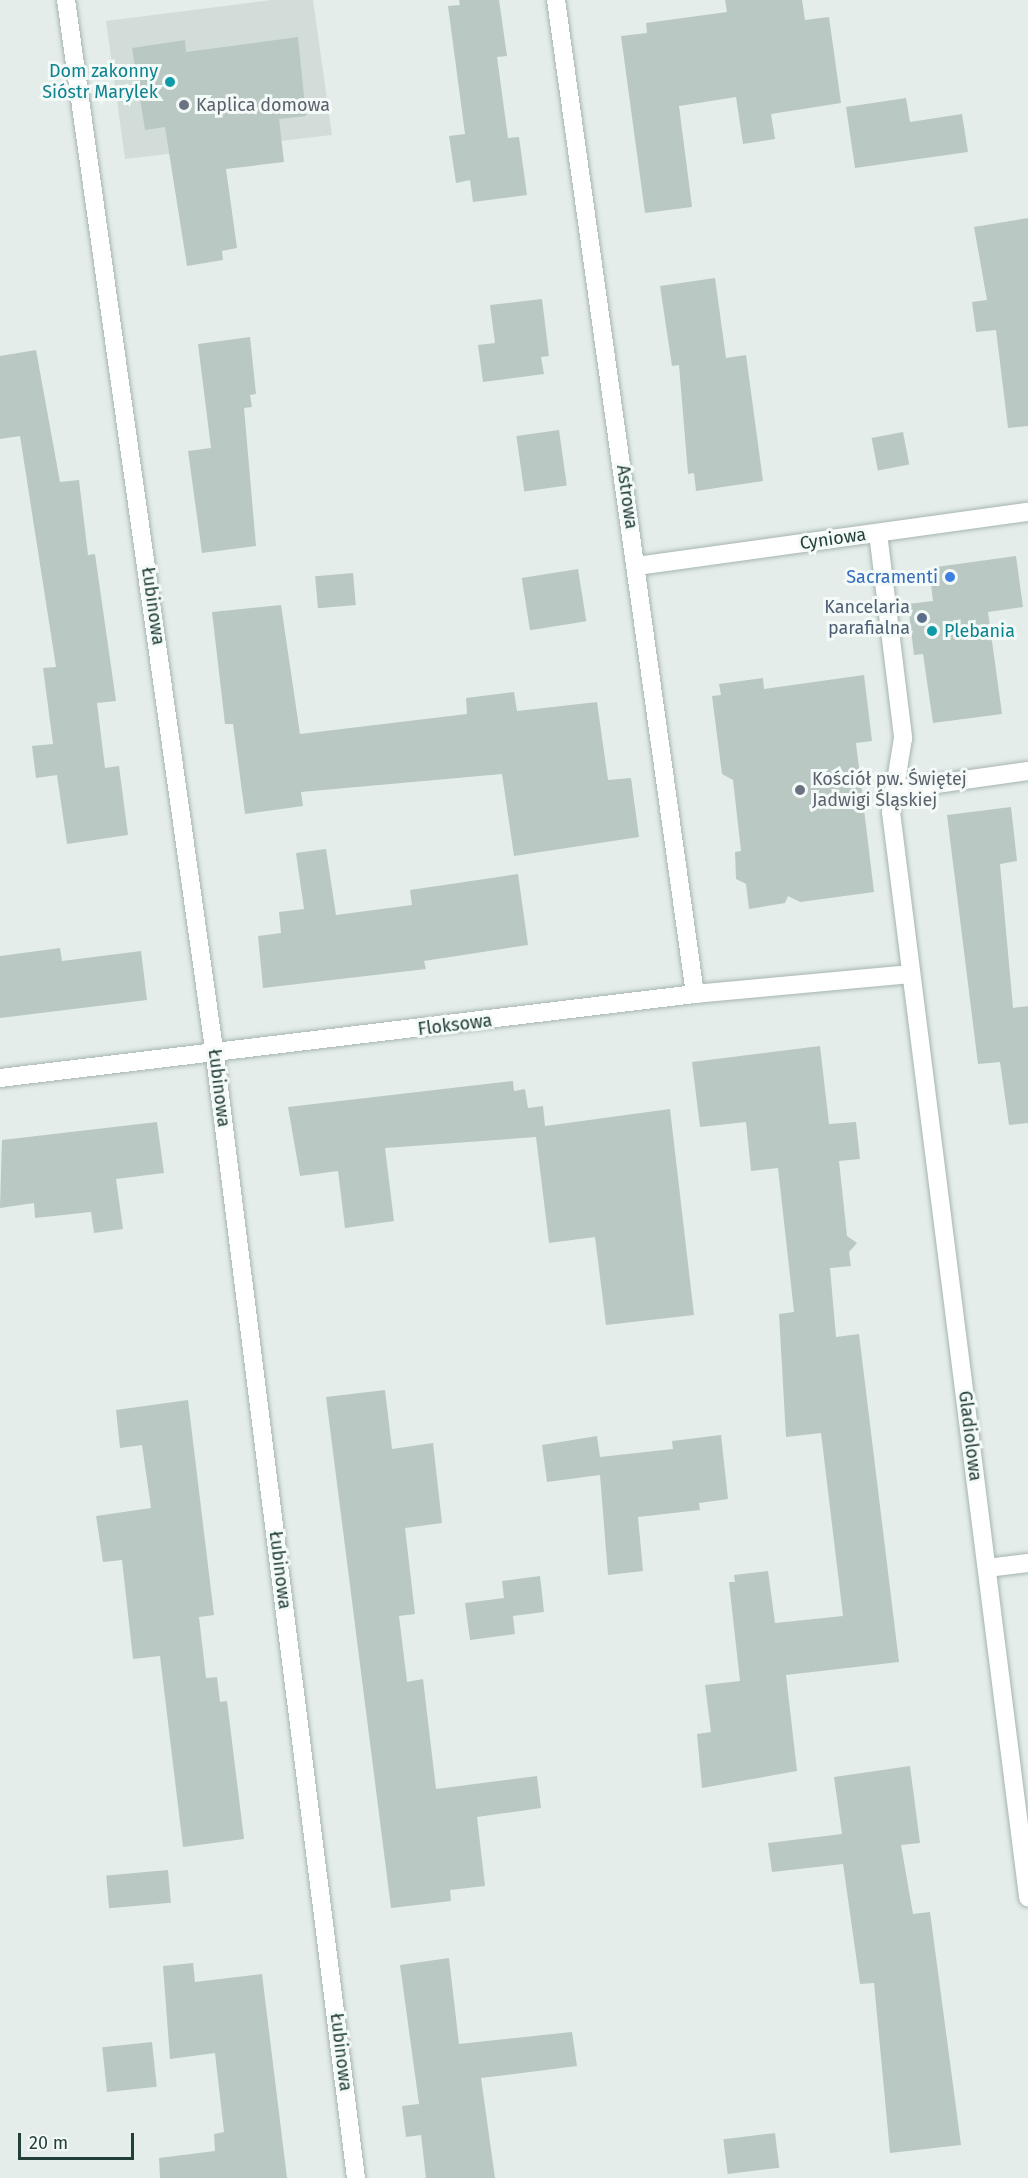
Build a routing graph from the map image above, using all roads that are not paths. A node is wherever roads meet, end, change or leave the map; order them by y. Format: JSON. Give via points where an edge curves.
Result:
{"nodes":[{"id":1,"x":66,"y":0,"type":"edge"},
{"id":2,"x":556,"y":0,"type":"edge"},
{"id":3,"x":1028,"y":512,"type":"edge"},
{"id":4,"x":878,"y":533,"type":"junction"},
{"id":5,"x":638,"y":567,"type":"junction"},
{"id":6,"x":1028,"y":771,"type":"edge"},
{"id":7,"x":894,"y":790,"type":"junction"},
{"id":8,"x":910,"y":974,"type":"junction"},
{"id":9,"x":695,"y":994,"type":"junction"},
{"id":10,"x":215,"y":1056,"type":"junction"},
{"id":11,"x":0,"y":1078,"type":"edge"},
{"id":12,"x":1028,"y":1563,"type":"edge"},
{"id":13,"x":987,"y":1568,"type":"junction"},
{"id":14,"x":1028,"y":1897,"type":"edge"},
{"id":15,"x":356,"y":2178,"type":"edge"}],
"edges":[{"from":1,"to":10,"type":"street","name":"Łubinowa"},
{"from":2,"to":5,"type":"street","name":"Astrowa"},
{"from":3,"to":4,"type":"street","name":"Cyniowa"},
{"from":4,"to":5,"type":"street","name":"Cyniowa"},
{"from":4,"to":7,"type":"street","name":"Gladiolowa","via":[[903,738]]},
{"from":5,"to":9,"type":"street","name":"Astrowa"},
{"from":6,"to":7,"type":"street"},
{"from":7,"to":8,"type":"street","name":"Gladiolowa","via":[[891,812]]},
{"from":8,"to":9,"type":"street","name":"Floksowa"},
{"from":8,"to":13,"type":"street","name":"Gladiolowa"},
{"from":9,"to":10,"type":"street","name":"Floksowa"},
{"from":10,"to":11,"type":"street","name":"Floksowa"},
{"from":10,"to":15,"type":"street","name":"Łubinowa"},
{"from":12,"to":13,"type":"street"},
{"from":13,"to":14,"type":"street","name":"Gladiolowa"}]}
